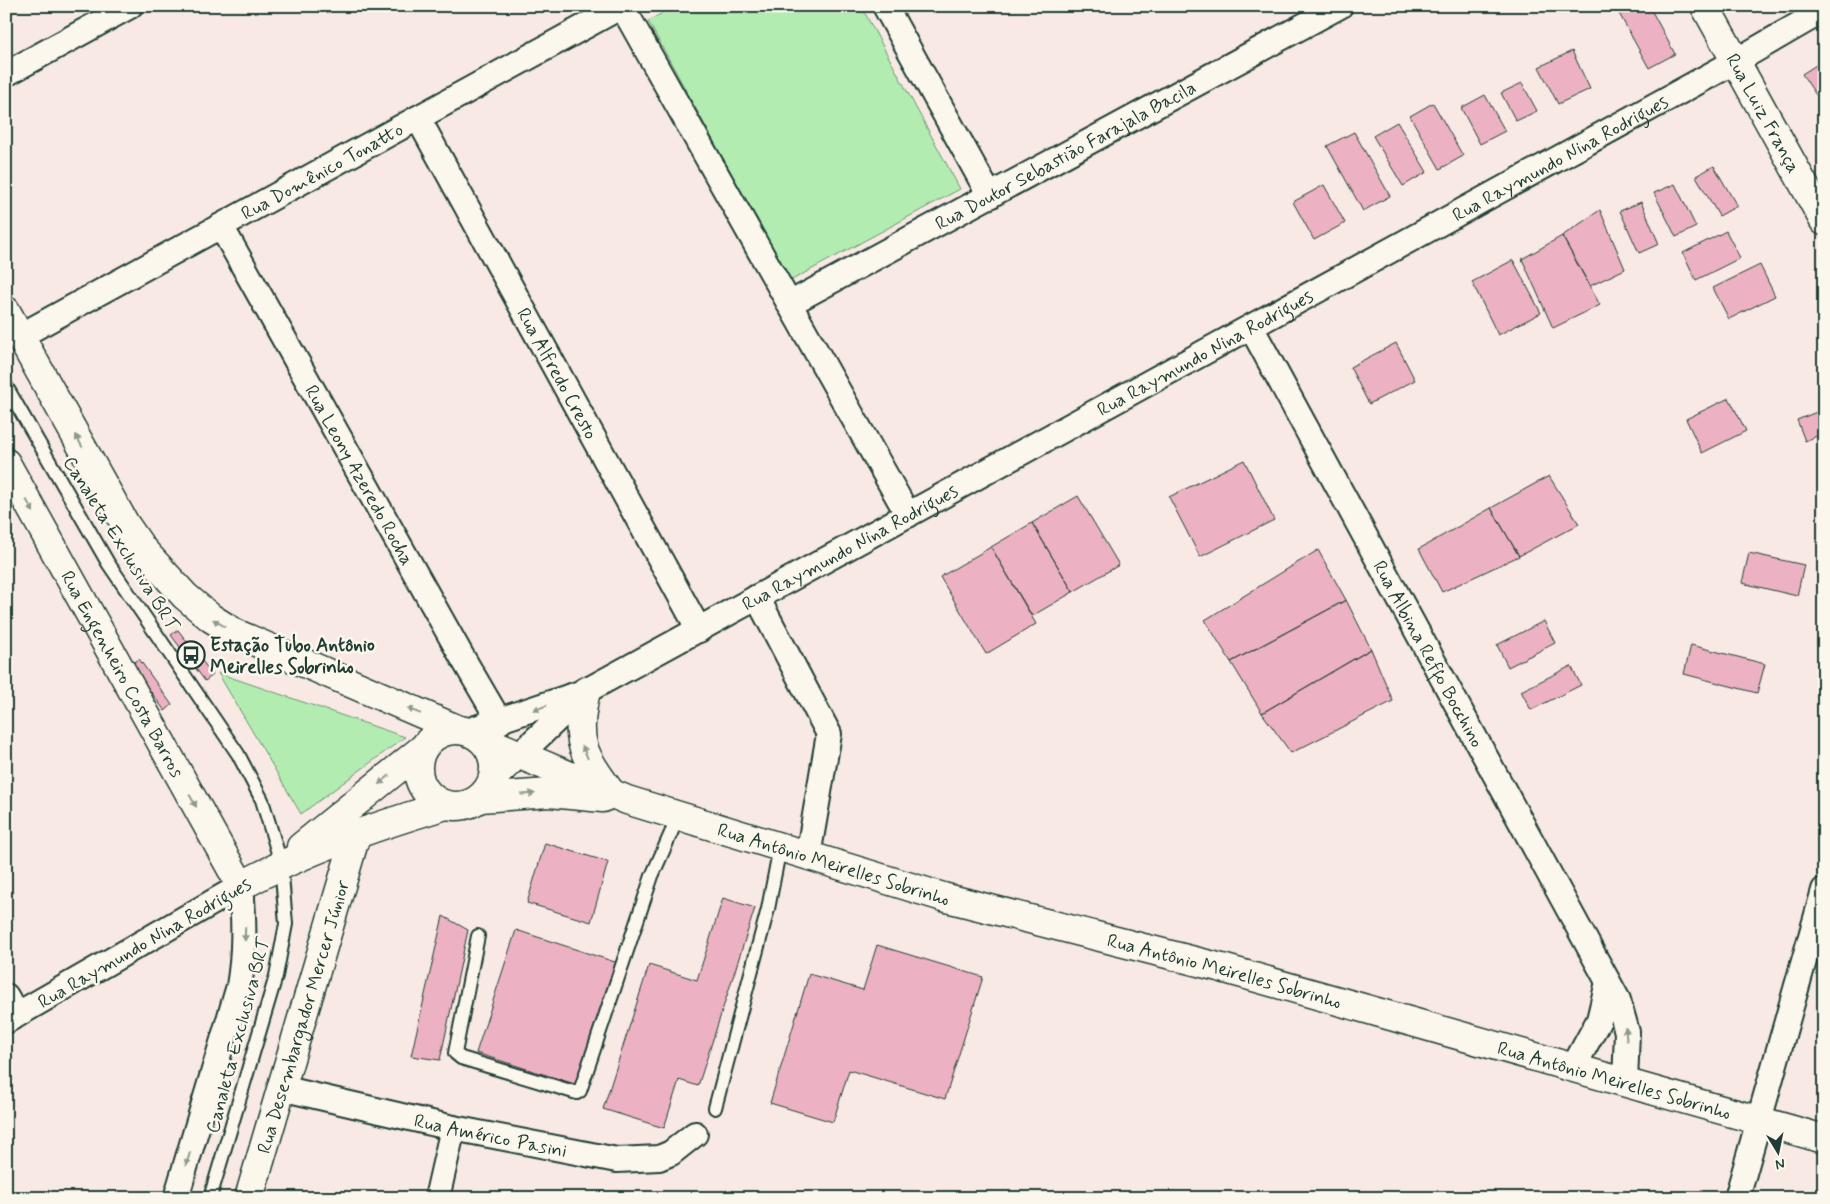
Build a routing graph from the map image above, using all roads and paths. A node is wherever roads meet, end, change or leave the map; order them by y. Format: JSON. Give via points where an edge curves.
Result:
{"nodes":[{"id":1,"x":130,"y":6,"type":"edge"},
{"id":2,"x":622,"y":6,"type":"edge"},
{"id":3,"x":885,"y":6,"type":"edge"},
{"id":4,"x":1340,"y":6,"type":"edge"},
{"id":5,"x":1705,"y":6,"type":"edge"},
{"id":6,"x":1824,"y":10,"type":"edge"},
{"id":7,"x":1736,"y":62,"type":"junction"},
{"id":8,"x":6,"y":74,"type":"edge"},
{"id":9,"x":418,"y":118,"type":"junction"},
{"id":10,"x":990,"y":196,"type":"junction"},
{"id":11,"x":1824,"y":221,"type":"edge"},
{"id":12,"x":221,"y":226,"type":"junction"},
{"id":13,"x":789,"y":304,"type":"junction"},
{"id":14,"x":6,"y":311,"type":"edge"},
{"id":15,"x":1251,"y":327,"type":"junction"},
{"id":16,"x":20,"y":336,"type":"junction"},
{"id":17,"x":6,"y":386,"type":"edge"},
{"id":18,"x":6,"y":463,"type":"edge"},
{"id":19,"x":908,"y":515,"type":"junction"},
{"id":20,"x":757,"y":597,"type":"junction"},
{"id":21,"x":699,"y":630,"type":"junction"},
{"id":22,"x":586,"y":691,"type":"junction"},
{"id":23,"x":476,"y":730,"type":"junction"},
{"id":24,"x":422,"y":749,"type":"junction"},
{"id":25,"x":520,"y":755,"type":"junction"},
{"id":26,"x":486,"y":789,"type":"junction"},
{"id":27,"x":619,"y":797,"type":"junction"},
{"id":28,"x":446,"y":805,"type":"junction"},
{"id":29,"x":679,"y":815,"type":"junction"},
{"id":30,"x":356,"y":835,"type":"junction"},
{"id":31,"x":780,"y":847,"type":"junction"},
{"id":32,"x":808,"y":856,"type":"junction"},
{"id":33,"x":281,"y":863,"type":"junction"},
{"id":34,"x":241,"y":886,"type":"junction"},
{"id":35,"x":1824,"y":890,"type":"edge"},
{"id":36,"x":478,"y":936,"type":"dead end"},
{"id":37,"x":1608,"y":982,"type":"junction"},
{"id":38,"x":10,"y":1010,"type":"edge"},
{"id":39,"x":1573,"y":1068,"type":"junction"},
{"id":40,"x":1625,"y":1083,"type":"junction"},
{"id":41,"x":281,"y":1088,"type":"junction"},
{"id":42,"x":715,"y":1108,"type":"dead end"},
{"id":43,"x":1758,"y":1121,"type":"junction"},
{"id":44,"x":453,"y":1128,"type":"junction"},
{"id":45,"x":696,"y":1134,"type":"dead end"},
{"id":46,"x":1824,"y":1140,"type":"edge"},
{"id":47,"x":176,"y":1198,"type":"edge"},
{"id":48,"x":210,"y":1198,"type":"edge"},
{"id":49,"x":249,"y":1198,"type":"edge"},
{"id":50,"x":437,"y":1198,"type":"edge"},
{"id":51,"x":1737,"y":1198,"type":"edge"}],
"edges":[{"from":1,"to":8,"type":"street"},
{"from":2,"to":9,"type":"street","name":"Rua Domênico Tonatto"},
{"from":2,"to":13,"type":"street"},
{"from":3,"to":10,"type":"street"},
{"from":4,"to":10,"type":"street","name":"Rua Doutor Sebastião Farajala Bacila"},
{"from":5,"to":7,"type":"street","name":"Rua Luiz França"},
{"from":6,"to":7,"type":"street","name":"Rua Raymundo Nina Rodrigues"},
{"from":7,"to":11,"type":"street","name":"Rua Luiz França"},
{"from":7,"to":15,"type":"street","name":"Rua Raymundo Nina Rodrigues"},
{"from":9,"to":12,"type":"street","name":"Rua Domênico Tonatto"},
{"from":9,"to":21,"type":"street","name":"Rua Alfredo Cresto"},
{"from":10,"to":13,"type":"street","name":"Rua Doutor Sebastião Farajala Bacila"},
{"from":12,"to":16,"type":"street","name":"Rua Domênico Tonatto"},
{"from":12,"to":23,"type":"street","name":"Rua Leony Azeredo Rocha","via":[[461,655]]},
{"from":13,"to":19,"type":"street"},
{"from":14,"to":16,"type":"street"},
{"from":15,"to":19,"type":"street","name":"Rua Raymundo Nina Rodrigues"},
{"from":15,"to":37,"type":"street","name":"Rua Albina Reffo Bocchino"},
{"from":23,"to":16,"type":"street","name":"Rua Antônio Meirelles Sobrinho","one_way":true,"via":[[264,648],[211,618],[185,596],[149,557],[125,524]]},
{"from":17,"to":33,"type":"lane","name":"Canaleta Exclusiva BRT","via":[[108,563],[238,754],[262,800]]},
{"from":18,"to":34,"type":"street","name":"Rua Engenheiro Costa Barros","one_way":true},
{"from":19,"to":20,"type":"street","name":"Rua Raymundo Nina Rodrigues"},
{"from":20,"to":21,"type":"street","name":"Rua Raymundo Nina Rodrigues"},
{"from":20,"to":32,"type":"street","via":[[829,734]]},
{"from":21,"to":22,"type":"street","name":"Rua Raymundo Nina Rodrigues"},
{"from":22,"to":23,"type":"street","name":"Rua Raymundo Nina Rodrigues","one_way":true},
{"from":22,"to":25,"type":"street","name":"Rua Raymundo Nina Rodrigues"},
{"from":27,"to":22,"type":"street","one_way":true,"via":[[595,771],[580,738],[580,717]]},
{"from":23,"to":24,"type":"street","via":[[449,730],[429,740]]},
{"from":23,"to":25,"type":"street","name":"Rua Antônio Meirelles Sobrinho"},
{"from":23,"to":26,"type":"street","via":[[488,746],[495,769]]},
{"from":24,"to":28,"type":"street","via":[[417,772],[420,783],[427,793]]},
{"from":24,"to":33,"type":"street","name":"Rua Raymundo Nina Rodrigues","one_way":true},
{"from":25,"to":26,"type":"street","name":"Rua Raymundo Nina Rodrigues"},
{"from":25,"to":27,"type":"street","name":"Rua Antônio Meirelles Sobrinho"},
{"from":26,"to":27,"type":"street","name":"Rua Antônio Meirelles Sobrinho","one_way":true},
{"from":26,"to":28,"type":"street","via":[[464,805]]},
{"from":27,"to":29,"type":"street","name":"Rua Antônio Meirelles Sobrinho"},
{"from":28,"to":30,"type":"street","name":"Rua Raymundo Nina Rodrigues"},
{"from":29,"to":31,"type":"street","name":"Rua Antônio Meirelles Sobrinho"},
{"from":29,"to":36,"type":"lane","via":[[652,876],[577,1093],[461,1058],[455,1053]]},
{"from":30,"to":33,"type":"street","name":"Rua Raymundo Nina Rodrigues"},
{"from":30,"to":41,"type":"street","name":"Rua Desembargador Mercer Júnior"},
{"from":31,"to":32,"type":"street","name":"Rua Antônio Meirelles Sobrinho"},
{"from":31,"to":42,"type":"lane","via":[[768,909]]},
{"from":32,"to":39,"type":"street","name":"Rua Antônio Meirelles Sobrinho","via":[[981,908],[1222,968]]},
{"from":33,"to":34,"type":"street","name":"Rua Raymundo Nina Rodrigues"},
{"from":33,"to":48,"type":"lane","name":"Canaleta Exclusiva BRT","via":[[286,924],[276,976]]},
{"from":34,"to":38,"type":"street","name":"Rua Raymundo Nina Rodrigues"},
{"from":34,"to":47,"type":"street","one_way":true,"via":[[245,926],[239,986]]},
{"from":35,"to":43,"type":"street"},
{"from":37,"to":39,"type":"street","via":[[1598,1020]]},
{"from":40,"to":37,"type":"street","name":"Rua Albina Reffo Bocchino","one_way":true,"via":[[1627,1032]]},
{"from":39,"to":40,"type":"street","name":"Rua Antônio Meirelles Sobrinho"},
{"from":40,"to":43,"type":"street","name":"Rua Antônio Meirelles Sobrinho"},
{"from":41,"to":44,"type":"street","name":"Rua Américo Pasini"},
{"from":41,"to":49,"type":"street","name":"Rua Desembargador Mercer Júnior"},
{"from":43,"to":46,"type":"street","name":"Rua Antônio Meirelles Sobrinho"},
{"from":43,"to":51,"type":"street"},
{"from":44,"to":45,"type":"street","name":"Rua Américo Pasini","via":[[617,1160],[641,1161],[670,1153]]},
{"from":44,"to":50,"type":"street"}]}
